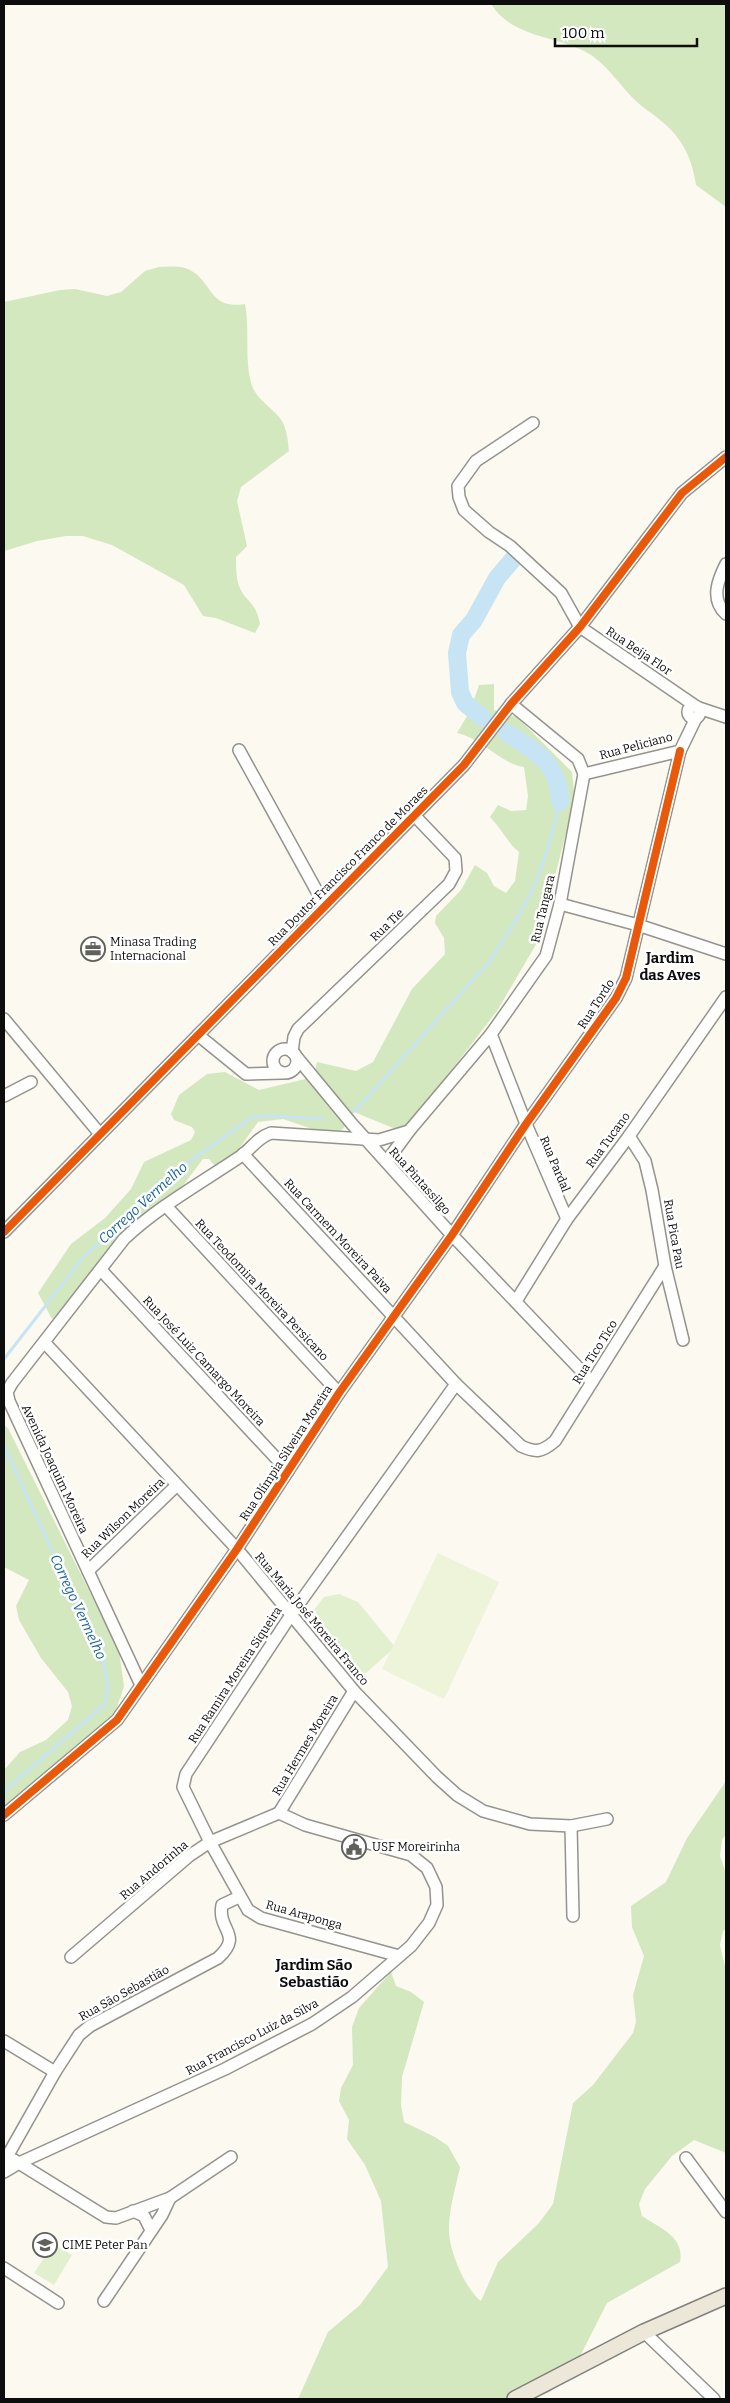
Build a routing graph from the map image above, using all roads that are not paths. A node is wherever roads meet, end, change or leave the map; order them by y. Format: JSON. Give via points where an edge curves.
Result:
{"nodes":[{"id":1,"x":534,"y":423,"type":"dead end"},
{"id":2,"x":726,"y":457,"type":"edge"},
{"id":3,"x":726,"y":564,"type":"edge"},
{"id":4,"x":726,"y":614,"type":"edge"},
{"id":5,"x":580,"y":627,"type":"junction"},
{"id":6,"x":511,"y":704,"type":"junction"},
{"id":7,"x":694,"y":711,"type":"joint"},
{"id":8,"x":685,"y":737,"type":"junction"},
{"id":9,"x":239,"y":750,"type":"dead end"},
{"id":10,"x":680,"y":751,"type":"junction"},
{"id":11,"x":659,"y":756,"type":"junction"},
{"id":12,"x":643,"y":758,"type":"junction"},
{"id":13,"x":584,"y":774,"type":"junction"},
{"id":14,"x":675,"y":774,"type":"junction"},
{"id":15,"x":414,"y":815,"type":"junction"},
{"id":16,"x":560,"y":904,"type":"junction"},
{"id":17,"x":325,"y":906,"type":"junction"},
{"id":18,"x":638,"y":925,"type":"junction"},
{"id":19,"x":726,"y":954,"type":"edge"},
{"id":20,"x":726,"y":997,"type":"edge"},
{"id":21,"x":4,"y":1019,"type":"edge"},
{"id":22,"x":491,"y":1034,"type":"junction"},
{"id":23,"x":198,"y":1035,"type":"junction"},
{"id":24,"x":293,"y":1053,"type":"junction"},
{"id":25,"x":273,"y":1058,"type":"junction"},
{"id":26,"x":286,"y":1072,"type":"junction"},
{"id":27,"x":252,"y":1075,"type":"junction"},
{"id":28,"x":316,"y":1080,"type":"junction"},
{"id":29,"x":32,"y":1082,"type":"dead end"},
{"id":30,"x":4,"y":1096,"type":"edge"},
{"id":31,"x":352,"y":1124,"type":"junction"},
{"id":32,"x":526,"y":1124,"type":"junction"},
{"id":33,"x":409,"y":1131,"type":"junction"},
{"id":34,"x":100,"y":1134,"type":"junction"},
{"id":35,"x":630,"y":1136,"type":"junction"},
{"id":36,"x":338,"y":1139,"type":"junction"},
{"id":37,"x":367,"y":1140,"type":"junction"},
{"id":38,"x":243,"y":1154,"type":"junction"},
{"id":39,"x":387,"y":1161,"type":"junction"},
{"id":40,"x":166,"y":1206,"type":"junction"},
{"id":41,"x":567,"y":1219,"type":"junction"},
{"id":42,"x":4,"y":1232,"type":"edge"},
{"id":43,"x":452,"y":1235,"type":"junction"},
{"id":44,"x":664,"y":1266,"type":"junction"},
{"id":45,"x":100,"y":1270,"type":"junction"},
{"id":46,"x":516,"y":1301,"type":"junction"},
{"id":47,"x":394,"y":1317,"type":"junction"},
{"id":48,"x":683,"y":1340,"type":"dead end"},
{"id":49,"x":45,"y":1343,"type":"junction"},
{"id":50,"x":592,"y":1382,"type":"junction"},
{"id":51,"x":456,"y":1384,"type":"junction"},
{"id":52,"x":339,"y":1393,"type":"junction"},
{"id":53,"x":545,"y":1450,"type":"joint"},
{"id":54,"x":288,"y":1471,"type":"junction"},
{"id":55,"x":177,"y":1485,"type":"junction"},
{"id":56,"x":236,"y":1550,"type":"junction"},
{"id":57,"x":88,"y":1571,"type":"junction"},
{"id":58,"x":291,"y":1615,"type":"junction"},
{"id":59,"x":141,"y":1685,"type":"junction"},
{"id":60,"x":354,"y":1691,"type":"junction"},
{"id":61,"x":279,"y":1813,"type":"junction"},
{"id":62,"x":4,"y":1815,"type":"edge"},
{"id":63,"x":607,"y":1819,"type":"dead end"},
{"id":64,"x":572,"y":1826,"type":"junction"},
{"id":65,"x":210,"y":1842,"type":"junction"},
{"id":66,"x":239,"y":1897,"type":"junction"},
{"id":67,"x":573,"y":1916,"type":"dead end"},
{"id":68,"x":376,"y":1950,"type":"junction"},
{"id":69,"x":399,"y":1956,"type":"junction"},
{"id":70,"x":71,"y":1957,"type":"dead end"},
{"id":71,"x":378,"y":1975,"type":"junction"},
{"id":72,"x":4,"y":2041,"type":"edge"},
{"id":73,"x":54,"y":2072,"type":"junction"},
{"id":74,"x":231,"y":2157,"type":"dead end"},
{"id":75,"x":5,"y":2158,"type":"edge"},
{"id":76,"x":686,"y":2158,"type":"dead end"},
{"id":77,"x":19,"y":2163,"type":"junction"},
{"id":78,"x":4,"y":2172,"type":"edge"},
{"id":79,"x":170,"y":2198,"type":"junction"},
{"id":80,"x":134,"y":2211,"type":"junction"},
{"id":81,"x":726,"y":2212,"type":"edge"},
{"id":82,"x":151,"y":2230,"type":"junction"},
{"id":83,"x":4,"y":2268,"type":"edge"},
{"id":84,"x":726,"y":2296,"type":"edge"},
{"id":85,"x":104,"y":2301,"type":"dead end"},
{"id":86,"x":58,"y":2303,"type":"dead end"},
{"id":87,"x":644,"y":2332,"type":"junction"},
{"id":88,"x":515,"y":2399,"type":"edge"},
{"id":89,"x":714,"y":2399,"type":"edge"}],
"edges":[{"from":1,"to":5,"type":"street","via":[[476,460],[458,486],[459,497],[464,510],[510,546],[561,593]]},
{"from":2,"to":5,"type":"street","name":"Rua Doutor Francisco Franco de Moraes","via":[[682,493]]},
{"from":3,"to":4,"type":"street","via":[[717,584],[717,597]]},
{"from":5,"to":6,"type":"street","name":"Rua Doutor Francisco Franco de Moraes"},
{"from":5,"to":7,"type":"street","name":"Rua Beija Flor","via":[[683,697]]},
{"from":6,"to":13,"type":"street","via":[[578,759]]},
{"from":6,"to":15,"type":"street","name":"Rua Doutor Francisco Franco de Moraes","via":[[464,765]]},
{"from":7,"to":8,"type":"street","name":"Rua Peliciano"},
{"from":8,"to":10,"type":"street","name":"Rua Peliciano"},
{"from":8,"to":12,"type":"street"},
{"from":9,"to":17,"type":"street"},
{"from":10,"to":11,"type":"street","name":"Rua Peliciano"},
{"from":10,"to":14,"type":"street","name":"Rua Tordo"},
{"from":11,"to":12,"type":"street","name":"Rua Peliciano"},
{"from":11,"to":14,"type":"street"},
{"from":12,"to":13,"type":"street","name":"Rua Peliciano"},
{"from":13,"to":16,"type":"street","name":"Rua Tangara"},
{"from":14,"to":18,"type":"street","name":"Rua Tordo"},
{"from":15,"to":17,"type":"street","name":"Rua Doutor Francisco Franco de Moraes"},
{"from":15,"to":24,"type":"street","name":"Rua Tie","via":[[455,858],[456,871],[449,884],[298,1029]]},
{"from":16,"to":18,"type":"street"},
{"from":16,"to":22,"type":"street","name":"Rua Tangara","via":[[546,956]]},
{"from":17,"to":23,"type":"street","name":"Rua Doutor Francisco Franco de Moraes"},
{"from":18,"to":19,"type":"street"},
{"from":18,"to":32,"type":"street","name":"Rua Tordo","via":[[626,978],[616,998]]},
{"from":20,"to":35,"type":"street","name":"Rua Tucano"},
{"from":21,"to":34,"type":"street"},
{"from":22,"to":32,"type":"street","name":"Rua Pardal"},
{"from":22,"to":33,"type":"street","name":"Rua Tangara"},
{"from":23,"to":27,"type":"street","via":[[246,1074]]},
{"from":23,"to":34,"type":"street","name":"Rua Doutor Francisco Franco de Moraes"},
{"from":24,"to":25,"type":"street","via":[[278,1051]]},
{"from":24,"to":26,"type":"street","via":[[296,1064]]},
{"from":24,"to":28,"type":"street","name":"Rua Pintassilgo"},
{"from":25,"to":26,"type":"street","via":[[274,1067]]},
{"from":25,"to":27,"type":"street"},
{"from":26,"to":27,"type":"street"},
{"from":26,"to":28,"type":"street"},
{"from":28,"to":31,"type":"street","name":"Rua Pintassilgo"},
{"from":29,"to":30,"type":"street"},
{"from":31,"to":36,"type":"street"},
{"from":31,"to":37,"type":"street","name":"Rua Pintassilgo"},
{"from":32,"to":41,"type":"street","name":"Rua Pardal"},
{"from":32,"to":43,"type":"street","name":"Rua Tordo"},
{"from":33,"to":37,"type":"street","name":"Avenida Joaquim Moreira","via":[[389,1138]]},
{"from":33,"to":39,"type":"street","name":"Rua Tangara"},
{"from":34,"to":42,"type":"street","name":"Rua Doutor Francisco Franco de Moraes"},
{"from":35,"to":41,"type":"street","name":"Rua Tucano"},
{"from":35,"to":44,"type":"street","name":"Rua Pica Pau","via":[[645,1161]]},
{"from":36,"to":37,"type":"street","name":"Avenida Joaquim Moreira"},
{"from":36,"to":38,"type":"street","name":"Avenida Joaquim Moreira","via":[[271,1133],[260,1136]]},
{"from":37,"to":39,"type":"street","name":"Rua Pintassilgo"},
{"from":38,"to":40,"type":"street","name":"Avenida Joaquim Moreira"},
{"from":38,"to":47,"type":"street","name":"Rua Carmem Moreira Paiva"},
{"from":39,"to":43,"type":"street","name":"Rua Pintassilgo"},
{"from":40,"to":45,"type":"street","name":"Avenida Joaquim Moreira","via":[[144,1220],[124,1239]]},
{"from":40,"to":52,"type":"street","name":"Rua Teodomira Moreira Persicano"},
{"from":41,"to":46,"type":"street","name":"Rua Tucano"},
{"from":43,"to":46,"type":"street","name":"Rua Pintassilgo"},
{"from":43,"to":47,"type":"street","name":"Rua Olímpia Silveira Moreira"},
{"from":44,"to":48,"type":"street","name":"Rua Pica Pau"},
{"from":44,"to":50,"type":"street","name":"Rua Tico Tico"},
{"from":45,"to":49,"type":"street","name":"Avenida Joaquim Moreira"},
{"from":45,"to":54,"type":"street","name":"Rua José Luiz Camargo Moreira"},
{"from":46,"to":50,"type":"street","name":"Rua Pintassilgo"},
{"from":47,"to":51,"type":"street","name":"Rua Carmem Moreira Paiva"},
{"from":47,"to":52,"type":"street","name":"Rua Olímpia Silveira Moreira"},
{"from":49,"to":55,"type":"street","name":"Rua Maria José Moreira Franco"},
{"from":49,"to":57,"type":"street","name":"Avenida Joaquim Moreira","via":[[7,1392]]},
{"from":50,"to":53,"type":"street","name":"Rua Tico Tico","via":[[555,1442]]},
{"from":51,"to":53,"type":"street","name":"Rua Carmem Moreira Paiva","via":[[521,1446],[534,1452]]},
{"from":51,"to":58,"type":"street","name":"Rua Ramira Moreira Siqueira"},
{"from":52,"to":54,"type":"street","name":"Rua Olímpia Silveira Moreira"},
{"from":54,"to":56,"type":"street","name":"Rua Olímpia Silveira Moreira"},
{"from":55,"to":56,"type":"street","name":"Rua Maria José Moreira Franco"},
{"from":55,"to":57,"type":"street","name":"Rua Wilson Moreira"},
{"from":56,"to":58,"type":"street","name":"Rua Maria José Moreira Franco"},
{"from":56,"to":59,"type":"street","name":"Rua Olímpia Silveira Moreira"},
{"from":57,"to":59,"type":"street","name":"Avenida Joaquim Moreira"},
{"from":58,"to":60,"type":"street","name":"Rua Maria José Moreira Franco"},
{"from":58,"to":65,"type":"street","name":"Rua Ramira Moreira Siqueira","via":[[186,1774],[183,1787]]},
{"from":59,"to":62,"type":"street","name":"Rua Olímpia Silveira Moreira","via":[[117,1720]]},
{"from":60,"to":61,"type":"street","name":"Rua Hermes Moreira"},
{"from":60,"to":64,"type":"street","name":"Rua Maria José Moreira Franco","via":[[457,1795],[483,1810],[530,1824]]},
{"from":61,"to":65,"type":"street","name":"Rua Andorinha"},
{"from":61,"to":69,"type":"street","name":"Rua Francisco Luiz da Silva","via":[[305,1825],[411,1855],[427,1868],[436,1886],[437,1905],[430,1923]]},
{"from":63,"to":64,"type":"street","name":"Rua Maria José Moreira Franco"},
{"from":64,"to":67,"type":"street"},
{"from":65,"to":66,"type":"street","name":"Rua Araponga"},
{"from":65,"to":70,"type":"street","name":"Rua Andorinha"},
{"from":66,"to":68,"type":"street","name":"Rua Araponga","via":[[248,1910],[261,1918]]},
{"from":66,"to":73,"type":"street","name":"Rua São Sebastião","via":[[222,1905],[220,1914],[230,1939],[228,1949],[218,1958],[90,2026],[79,2035]]},
{"from":68,"to":69,"type":"street","name":"Rua Araponga"},
{"from":68,"to":71,"type":"street","via":[[380,1967]]},
{"from":69,"to":71,"type":"street","name":"Rua Francisco Luiz da Silva"},
{"from":71,"to":77,"type":"street","name":"Rua Francisco Luiz da Silva","via":[[312,2024],[225,2069]]},
{"from":72,"to":73,"type":"street"},
{"from":73,"to":75,"type":"street","name":"Rua São Sebastião"},
{"from":74,"to":79,"type":"street"},
{"from":75,"to":77,"type":"street"},
{"from":76,"to":81,"type":"street"},
{"from":77,"to":78,"type":"street","name":"Rua Francisco Luiz da Silva"},
{"from":77,"to":80,"type":"street","via":[[106,2217],[116,2218]]},
{"from":79,"to":80,"type":"street"},
{"from":79,"to":82,"type":"street"},
{"from":80,"to":82,"type":"street","via":[[144,2216]]},
{"from":82,"to":85,"type":"street"},
{"from":83,"to":86,"type":"street"},
{"from":84,"to":87,"type":"main road"},
{"from":87,"to":88,"type":"main road"},
{"from":87,"to":89,"type":"street"}]}
